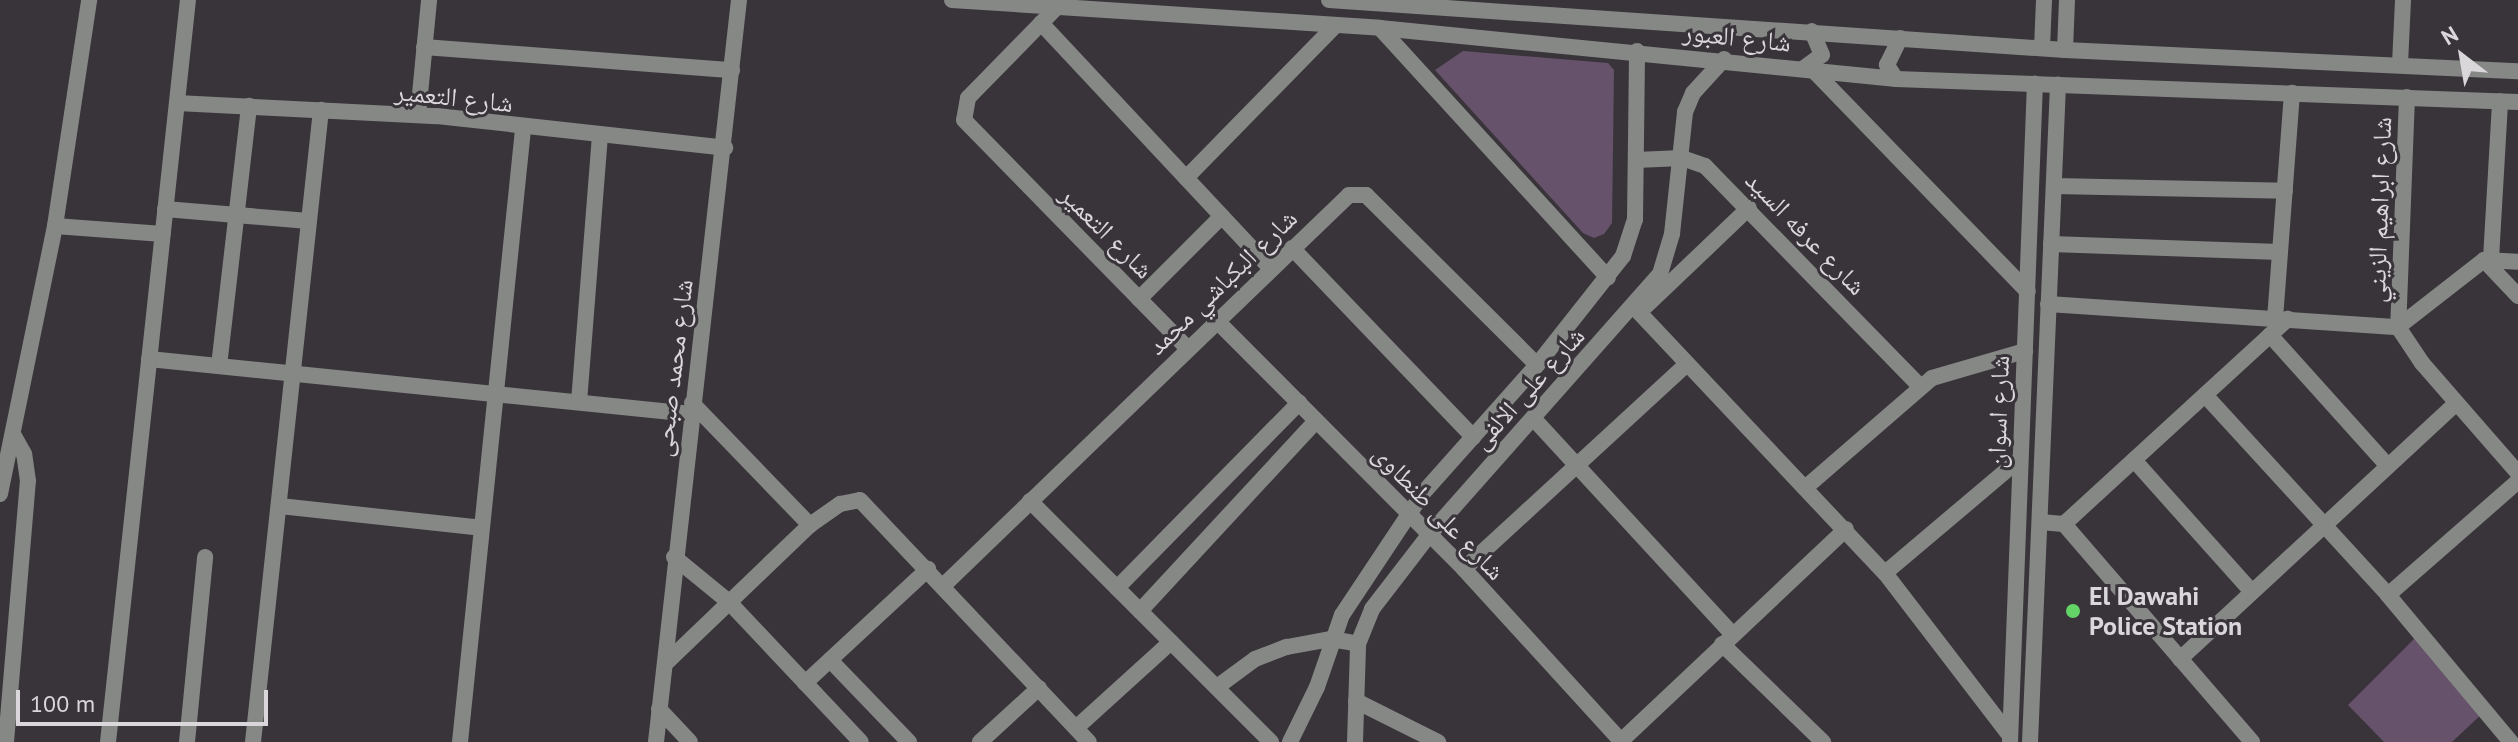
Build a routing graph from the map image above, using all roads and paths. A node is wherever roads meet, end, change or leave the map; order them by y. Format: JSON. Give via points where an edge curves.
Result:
{"nodes":[{"id":1,"x":89,"y":0,"type":"edge"},
{"id":2,"x":188,"y":0,"type":"edge"},
{"id":3,"x":429,"y":0,"type":"edge"},
{"id":4,"x":739,"y":0,"type":"edge"},
{"id":5,"x":954,"y":0,"type":"edge"},
{"id":6,"x":1329,"y":0,"type":"edge"},
{"id":7,"x":1336,"y":0,"type":"edge"},
{"id":8,"x":2044,"y":0,"type":"edge"},
{"id":9,"x":2067,"y":0,"type":"edge"},
{"id":10,"x":2403,"y":0,"type":"edge"},
{"id":11,"x":1009,"y":2,"type":"edge"},
{"id":12,"x":1057,"y":7,"type":"junction"},
{"id":13,"x":1563,"y":8,"type":"edge"},
{"id":14,"x":1041,"y":23,"type":"junction"},
{"id":15,"x":1335,"y":26,"type":"junction"},
{"id":16,"x":1380,"y":28,"type":"junction"},
{"id":17,"x":1812,"y":31,"type":"junction"},
{"id":18,"x":1900,"y":38,"type":"junction"},
{"id":19,"x":424,"y":47,"type":"junction"},
{"id":20,"x":2042,"y":48,"type":"junction"},
{"id":21,"x":2065,"y":50,"type":"junction"},
{"id":22,"x":1637,"y":51,"type":"junction"},
{"id":23,"x":1724,"y":59,"type":"junction"},
{"id":24,"x":2400,"y":64,"type":"junction"},
{"id":25,"x":1808,"y":68,"type":"junction"},
{"id":26,"x":2469,"y":69,"type":"junction"},
{"id":27,"x":732,"y":70,"type":"junction"},
{"id":28,"x":2518,"y":71,"type":"edge"},
{"id":29,"x":1896,"y":79,"type":"junction"},
{"id":30,"x":2035,"y":83,"type":"junction"},
{"id":31,"x":2058,"y":85,"type":"junction"},
{"id":32,"x":2292,"y":93,"type":"junction"},
{"id":33,"x":2407,"y":97,"type":"junction"},
{"id":34,"x":2465,"y":100,"type":"junction"},
{"id":35,"x":2500,"y":101,"type":"junction"},
{"id":36,"x":2518,"y":102,"type":"edge"},
{"id":37,"x":177,"y":103,"type":"junction"},
{"id":38,"x":249,"y":106,"type":"junction"},
{"id":39,"x":321,"y":110,"type":"junction"},
{"id":40,"x":418,"y":115,"type":"junction"},
{"id":41,"x":523,"y":129,"type":"junction"},
{"id":42,"x":600,"y":138,"type":"junction"},
{"id":43,"x":725,"y":148,"type":"junction"},
{"id":44,"x":1682,"y":158,"type":"junction"},
{"id":45,"x":1636,"y":160,"type":"junction"},
{"id":46,"x":1186,"y":178,"type":"junction"},
{"id":47,"x":2054,"y":186,"type":"junction"},
{"id":48,"x":2285,"y":191,"type":"junction"},
{"id":49,"x":1749,"y":208,"type":"junction"},
{"id":50,"x":165,"y":209,"type":"junction"},
{"id":51,"x":236,"y":215,"type":"junction"},
{"id":52,"x":1222,"y":216,"type":"junction"},
{"id":53,"x":309,"y":221,"type":"junction"},
{"id":54,"x":55,"y":226,"type":"junction"},
{"id":55,"x":163,"y":234,"type":"junction"},
{"id":56,"x":2051,"y":244,"type":"junction"},
{"id":57,"x":1292,"y":248,"type":"junction"},
{"id":58,"x":2280,"y":252,"type":"junction"},
{"id":59,"x":2488,"y":260,"type":"junction"},
{"id":60,"x":2518,"y":262,"type":"edge"},
{"id":61,"x":1271,"y":269,"type":"junction"},
{"id":62,"x":1608,"y":278,"type":"junction"},
{"id":63,"x":2028,"y":292,"type":"junction"},
{"id":64,"x":2518,"y":296,"type":"edge"},
{"id":65,"x":1139,"y":299,"type":"junction"},
{"id":66,"x":2048,"y":304,"type":"junction"},
{"id":67,"x":1636,"y":310,"type":"junction"},
{"id":68,"x":1217,"y":321,"type":"junction"},
{"id":69,"x":2278,"y":325,"type":"junction"},
{"id":70,"x":2398,"y":327,"type":"junction"},
{"id":71,"x":1188,"y":349,"type":"junction"},
{"id":72,"x":2025,"y":351,"type":"junction"},
{"id":73,"x":149,"y":359,"type":"junction"},
{"id":74,"x":1687,"y":364,"type":"junction"},
{"id":75,"x":1537,"y":365,"type":"junction"},
{"id":76,"x":219,"y":366,"type":"junction"},
{"id":77,"x":295,"y":374,"type":"junction"},
{"id":78,"x":1920,"y":386,"type":"junction"},
{"id":79,"x":495,"y":394,"type":"junction"},
{"id":80,"x":2205,"y":395,"type":"junction"},
{"id":81,"x":579,"y":402,"type":"junction"},
{"id":82,"x":1299,"y":403,"type":"junction"},
{"id":83,"x":2455,"y":404,"type":"junction"},
{"id":84,"x":692,"y":408,"type":"junction"},
{"id":85,"x":1533,"y":418,"type":"junction"},
{"id":86,"x":1316,"y":421,"type":"junction"},
{"id":87,"x":13,"y":434,"type":"junction"},
{"id":88,"x":1473,"y":437,"type":"junction"},
{"id":89,"x":2020,"y":459,"type":"junction"},
{"id":90,"x":2134,"y":460,"type":"junction"},
{"id":91,"x":1576,"y":466,"type":"junction"},
{"id":92,"x":2388,"y":466,"type":"junction"},
{"id":93,"x":2518,"y":473,"type":"edge"},
{"id":94,"x":2518,"y":481,"type":"edge"},
{"id":95,"x":1805,"y":488,"type":"junction"},
{"id":96,"x":0,"y":494,"type":"edge"},
{"id":97,"x":1030,"y":501,"type":"junction"},
{"id":98,"x":280,"y":506,"type":"junction"},
{"id":99,"x":1410,"y":516,"type":"junction"},
{"id":100,"x":2040,"y":522,"type":"junction"},
{"id":101,"x":2064,"y":524,"type":"junction"},
{"id":102,"x":2325,"y":524,"type":"junction"},
{"id":103,"x":810,"y":525,"type":"junction"},
{"id":104,"x":481,"y":528,"type":"junction"},
{"id":105,"x":1846,"y":529,"type":"junction"},
{"id":106,"x":1429,"y":535,"type":"junction"},
{"id":107,"x":205,"y":557,"type":"dead end"},
{"id":108,"x":674,"y":557,"type":"junction"},
{"id":109,"x":928,"y":569,"type":"junction"},
{"id":110,"x":1464,"y":569,"type":"junction"},
{"id":111,"x":1885,"y":573,"type":"junction"},
{"id":112,"x":944,"y":585,"type":"junction"},
{"id":113,"x":1117,"y":588,"type":"junction"},
{"id":114,"x":2252,"y":592,"type":"junction"},
{"id":115,"x":2388,"y":595,"type":"junction"},
{"id":116,"x":729,"y":602,"type":"junction"},
{"id":117,"x":1140,"y":611,"type":"junction"},
{"id":118,"x":1331,"y":639,"type":"junction"},
{"id":119,"x":1727,"y":639,"type":"junction"},
{"id":120,"x":1171,"y":642,"type":"junction"},
{"id":121,"x":1358,"y":644,"type":"junction"},
{"id":122,"x":2180,"y":659,"type":"junction"},
{"id":123,"x":830,"y":660,"type":"junction"},
{"id":124,"x":666,"y":663,"type":"junction"},
{"id":125,"x":805,"y":683,"type":"junction"},
{"id":126,"x":1217,"y":687,"type":"junction"},
{"id":127,"x":1039,"y":688,"type":"junction"},
{"id":128,"x":1356,"y":701,"type":"junction"},
{"id":129,"x":659,"y":709,"type":"junction"},
{"id":130,"x":1076,"y":728,"type":"junction"},
{"id":131,"x":2010,"y":739,"type":"edge"},
{"id":132,"x":2246,"y":740,"type":"edge"},
{"id":133,"x":1622,"y":741,"type":"edge"},
{"id":134,"x":6,"y":742,"type":"edge"},
{"id":135,"x":108,"y":742,"type":"edge"},
{"id":136,"x":187,"y":742,"type":"edge"},
{"id":137,"x":253,"y":742,"type":"edge"},
{"id":138,"x":460,"y":742,"type":"edge"},
{"id":139,"x":656,"y":742,"type":"edge"},
{"id":140,"x":690,"y":742,"type":"edge"},
{"id":141,"x":861,"y":742,"type":"edge"},
{"id":142,"x":909,"y":742,"type":"edge"},
{"id":143,"x":980,"y":742,"type":"edge"},
{"id":144,"x":1089,"y":742,"type":"edge"},
{"id":145,"x":1271,"y":742,"type":"edge"},
{"id":146,"x":1290,"y":742,"type":"edge"},
{"id":147,"x":1355,"y":742,"type":"edge"},
{"id":148,"x":1438,"y":742,"type":"edge"},
{"id":149,"x":1823,"y":742,"type":"edge"},
{"id":150,"x":2030,"y":742,"type":"edge"},
{"id":151,"x":2511,"y":742,"type":"edge"}],
"edges":[{"from":1,"to":54,"type":"street"},
{"from":2,"to":37,"type":"street"},
{"from":3,"to":19,"type":"street"},
{"from":4,"to":27,"type":"street","name":"شارع محمد صبحى"},
{"from":5,"to":11,"type":"street","name":"شارع العبور"},
{"from":6,"to":7,"type":"street","name":"شارع العبور"},
{"from":7,"to":13,"type":"street","name":"شارع العبور"},
{"from":8,"to":20,"type":"street"},
{"from":9,"to":21,"type":"street"},
{"from":10,"to":24,"type":"street"},
{"from":11,"to":12,"type":"street","name":"شارع العبور"},
{"from":12,"to":14,"type":"street","name":"شارع التعمير"},
{"from":12,"to":15,"type":"street","name":"شارع العبور"},
{"from":13,"to":17,"type":"street","name":"شارع العبور"},
{"from":14,"to":46,"type":"street"},
{"from":14,"to":65,"type":"street","name":"شارع التعمير","via":[[968,98],[961,113]]},
{"from":15,"to":16,"type":"street","name":"شارع العبور"},
{"from":15,"to":46,"type":"street"},
{"from":16,"to":22,"type":"street","name":"شارع العبور"},
{"from":16,"to":62,"type":"street"},
{"from":17,"to":18,"type":"street","name":"شارع العبور"},
{"from":17,"to":25,"type":"street","via":[[1822,55]]},
{"from":18,"to":20,"type":"street","name":"شارع العبور"},
{"from":18,"to":29,"type":"street","via":[[1887,65]]},
{"from":19,"to":27,"type":"street"},
{"from":19,"to":40,"type":"street"},
{"from":20,"to":21,"type":"street","name":"شارع العبور"},
{"from":21,"to":24,"type":"street","name":"شارع العبور"},
{"from":22,"to":23,"type":"street","name":"شارع العبور"},
{"from":22,"to":45,"type":"street","name":"شارع على الالفى"},
{"from":23,"to":25,"type":"street","name":"شارع العبور"},
{"from":23,"to":44,"type":"street","name":"شارع على الالفى","via":[[1693,93],[1685,112]]},
{"from":24,"to":26,"type":"street","name":"شارع العبور"},
{"from":25,"to":29,"type":"street","name":"شارع العبور"},
{"from":25,"to":63,"type":"street"},
{"from":26,"to":28,"type":"street","name":"شارع العبور"},
{"from":26,"to":34,"type":"street"},
{"from":27,"to":43,"type":"street","name":"شارع محمد صبحى"},
{"from":29,"to":30,"type":"street","name":"شارع العبور"},
{"from":30,"to":31,"type":"street","name":"شارع العبور"},
{"from":30,"to":63,"type":"street","name":"شارع اسوان"},
{"from":31,"to":32,"type":"street","name":"شارع العبور"},
{"from":31,"to":47,"type":"street","name":"شارع اسوان"},
{"from":32,"to":33,"type":"street","name":"شارع العبور"},
{"from":32,"to":48,"type":"street"},
{"from":33,"to":34,"type":"street","name":"شارع العبور"},
{"from":33,"to":70,"type":"street","name":"شارع ابراهيم الزيني"},
{"from":34,"to":35,"type":"street","name":"شارع العبور"},
{"from":35,"to":36,"type":"street","name":"شارع العبور"},
{"from":35,"to":59,"type":"street"},
{"from":37,"to":38,"type":"street","name":"شارع التعمير"},
{"from":37,"to":50,"type":"street"},
{"from":38,"to":39,"type":"street","name":"شارع التعمير"},
{"from":38,"to":51,"type":"street"},
{"from":39,"to":40,"type":"street","name":"شارع التعمير"},
{"from":39,"to":53,"type":"street"},
{"from":40,"to":41,"type":"street","name":"شارع التعمير"},
{"from":41,"to":42,"type":"street","name":"شارع التعمير"},
{"from":41,"to":79,"type":"street"},
{"from":42,"to":43,"type":"street","name":"شارع التعمير"},
{"from":42,"to":81,"type":"street"},
{"from":43,"to":84,"type":"street","name":"شارع محمد صبحى"},
{"from":44,"to":45,"type":"street"},
{"from":44,"to":49,"type":"street","name":"شارع عرفه السيد","via":[[1705,166]]},
{"from":44,"to":67,"type":"street","name":"شارع على الالفى","via":[[1668,255]]},
{"from":45,"to":62,"type":"street","name":"شارع على الالفى","via":[[1635,220],[1623,256]]},
{"from":46,"to":52,"type":"street"},
{"from":47,"to":48,"type":"street"},
{"from":47,"to":56,"type":"street","name":"شارع اسوان"},
{"from":48,"to":58,"type":"street"},
{"from":49,"to":67,"type":"street"},
{"from":49,"to":78,"type":"street","name":"شارع عرفه السيد"},
{"from":50,"to":51,"type":"street"},
{"from":50,"to":55,"type":"street"},
{"from":51,"to":53,"type":"street"},
{"from":51,"to":76,"type":"street"},
{"from":52,"to":61,"type":"street"},
{"from":52,"to":65,"type":"street"},
{"from":53,"to":77,"type":"street"},
{"from":54,"to":55,"type":"street"},
{"from":54,"to":87,"type":"street"},
{"from":55,"to":73,"type":"street"},
{"from":56,"to":58,"type":"street"},
{"from":56,"to":66,"type":"street","name":"شارع اسوان"},
{"from":57,"to":61,"type":"street","name":"شارع البكباشي محمد"},
{"from":57,"to":75,"type":"street","name":"شارع البكباشي محمد","via":[[1340,201],[1357,192],[1366,195]]},
{"from":57,"to":88,"type":"street"},
{"from":58,"to":69,"type":"street"},
{"from":59,"to":60,"type":"street"},
{"from":59,"to":64,"type":"street"},
{"from":59,"to":70,"type":"street"},
{"from":61,"to":68,"type":"street","name":"شارع البكباشي محمد"},
{"from":62,"to":75,"type":"street","name":"شارع على الالفى"},
{"from":63,"to":72,"type":"street","name":"شارع اسوان"},
{"from":65,"to":71,"type":"street","name":"شارع التعمير"},
{"from":66,"to":69,"type":"street"},
{"from":66,"to":100,"type":"street","name":"شارع اسوان"},
{"from":67,"to":74,"type":"street"},
{"from":67,"to":85,"type":"street","name":"شارع على الالفى"},
{"from":68,"to":71,"type":"street","name":"شارع البكباشي محمد"},
{"from":68,"to":82,"type":"street","name":"شارع على طنطاوى"},
{"from":69,"to":70,"type":"street"},
{"from":69,"to":80,"type":"street"},
{"from":69,"to":92,"type":"street"},
{"from":70,"to":83,"type":"street","name":"شارع ابراهيم الزيني"},
{"from":71,"to":97,"type":"street","name":"شارع البكباشي محمد"},
{"from":72,"to":78,"type":"street","via":[[1950,370]]},
{"from":72,"to":89,"type":"street","name":"شارع اسوان"},
{"from":73,"to":76,"type":"street"},
{"from":73,"to":135,"type":"street"},
{"from":74,"to":91,"type":"street"},
{"from":74,"to":95,"type":"street"},
{"from":75,"to":88,"type":"street","name":"شارع على الالفى"},
{"from":76,"to":77,"type":"street"},
{"from":77,"to":79,"type":"street"},
{"from":77,"to":98,"type":"street"},
{"from":78,"to":95,"type":"street"},
{"from":79,"to":81,"type":"street"},
{"from":79,"to":104,"type":"street"},
{"from":80,"to":90,"type":"street"},
{"from":80,"to":102,"type":"street"},
{"from":81,"to":84,"type":"street"},
{"from":82,"to":86,"type":"street","name":"شارع على طنطاوى"},
{"from":82,"to":113,"type":"street"},
{"from":83,"to":92,"type":"street"},
{"from":83,"to":93,"type":"street","name":"شارع ابراهيم الزيني"},
{"from":84,"to":103,"type":"street"},
{"from":84,"to":108,"type":"street","name":"شارع محمد صبحى"},
{"from":85,"to":91,"type":"street"},
{"from":85,"to":106,"type":"street","name":"شارع على الالفى"},
{"from":86,"to":99,"type":"street","name":"شارع على طنطاوى"},
{"from":86,"to":117,"type":"street"},
{"from":87,"to":96,"type":"street"},
{"from":87,"to":134,"type":"street","via":[[24,454],[28,481]]},
{"from":88,"to":99,"type":"street","name":"شارع على الالفى"},
{"from":89,"to":111,"type":"street"},
{"from":89,"to":131,"type":"street","name":"شارع اسوان"},
{"from":90,"to":101,"type":"street"},
{"from":90,"to":114,"type":"street"},
{"from":91,"to":110,"type":"street"},
{"from":91,"to":119,"type":"street"},
{"from":92,"to":102,"type":"street"},
{"from":94,"to":115,"type":"street"},
{"from":95,"to":105,"type":"street"},
{"from":97,"to":112,"type":"street","name":"شارع البكباشي محمد"},
{"from":97,"to":113,"type":"street"},
{"from":98,"to":104,"type":"street"},
{"from":98,"to":137,"type":"street"},
{"from":99,"to":106,"type":"street","name":"شارع على طنطاوى"},
{"from":99,"to":118,"type":"street","name":"شارع على الالفى"},
{"from":100,"to":101,"type":"street"},
{"from":100,"to":150,"type":"street","name":"شارع اسوان"},
{"from":101,"to":122,"type":"street"},
{"from":102,"to":114,"type":"street"},
{"from":102,"to":115,"type":"street"},
{"from":103,"to":109,"type":"street","via":[[846,501],[866,502]]},
{"from":103,"to":116,"type":"street"},
{"from":104,"to":138,"type":"street"},
{"from":105,"to":111,"type":"street"},
{"from":105,"to":119,"type":"street"},
{"from":106,"to":110,"type":"street","name":"شارع على طنطاوى"},
{"from":106,"to":121,"type":"street","name":"شارع على الالفى","via":[[1372,609]]},
{"from":107,"to":136,"type":"street"},
{"from":108,"to":116,"type":"street"},
{"from":108,"to":124,"type":"street","name":"شارع محمد صبحى"},
{"from":109,"to":112,"type":"street"},
{"from":109,"to":123,"type":"street"},
{"from":110,"to":133,"type":"street","name":"شارع على طنطاوى"},
{"from":111,"to":131,"type":"street"},
{"from":112,"to":127,"type":"street"},
{"from":113,"to":117,"type":"street"},
{"from":114,"to":122,"type":"street"},
{"from":115,"to":151,"type":"street"},
{"from":116,"to":124,"type":"street"},
{"from":116,"to":125,"type":"street"},
{"from":117,"to":120,"type":"street"},
{"from":118,"to":121,"type":"street"},
{"from":118,"to":126,"type":"street","via":[[1268,653]]},
{"from":118,"to":146,"type":"street","name":"شارع على الالفى","via":[[1317,687]]},
{"from":119,"to":133,"type":"street"},
{"from":119,"to":149,"type":"street"},
{"from":120,"to":126,"type":"street"},
{"from":120,"to":130,"type":"street"},
{"from":121,"to":128,"type":"street","name":"شارع على الالفى"},
{"from":122,"to":132,"type":"street"},
{"from":123,"to":125,"type":"street"},
{"from":123,"to":142,"type":"street"},
{"from":124,"to":129,"type":"street","name":"شارع محمد صبحى"},
{"from":125,"to":141,"type":"street"},
{"from":126,"to":145,"type":"street"},
{"from":127,"to":130,"type":"street"},
{"from":127,"to":143,"type":"street"},
{"from":128,"to":147,"type":"street","name":"شارع على الالفى"},
{"from":128,"to":148,"type":"street"},
{"from":129,"to":139,"type":"street","name":"شارع محمد صبحى"},
{"from":129,"to":140,"type":"street"},
{"from":130,"to":144,"type":"street"}]}
